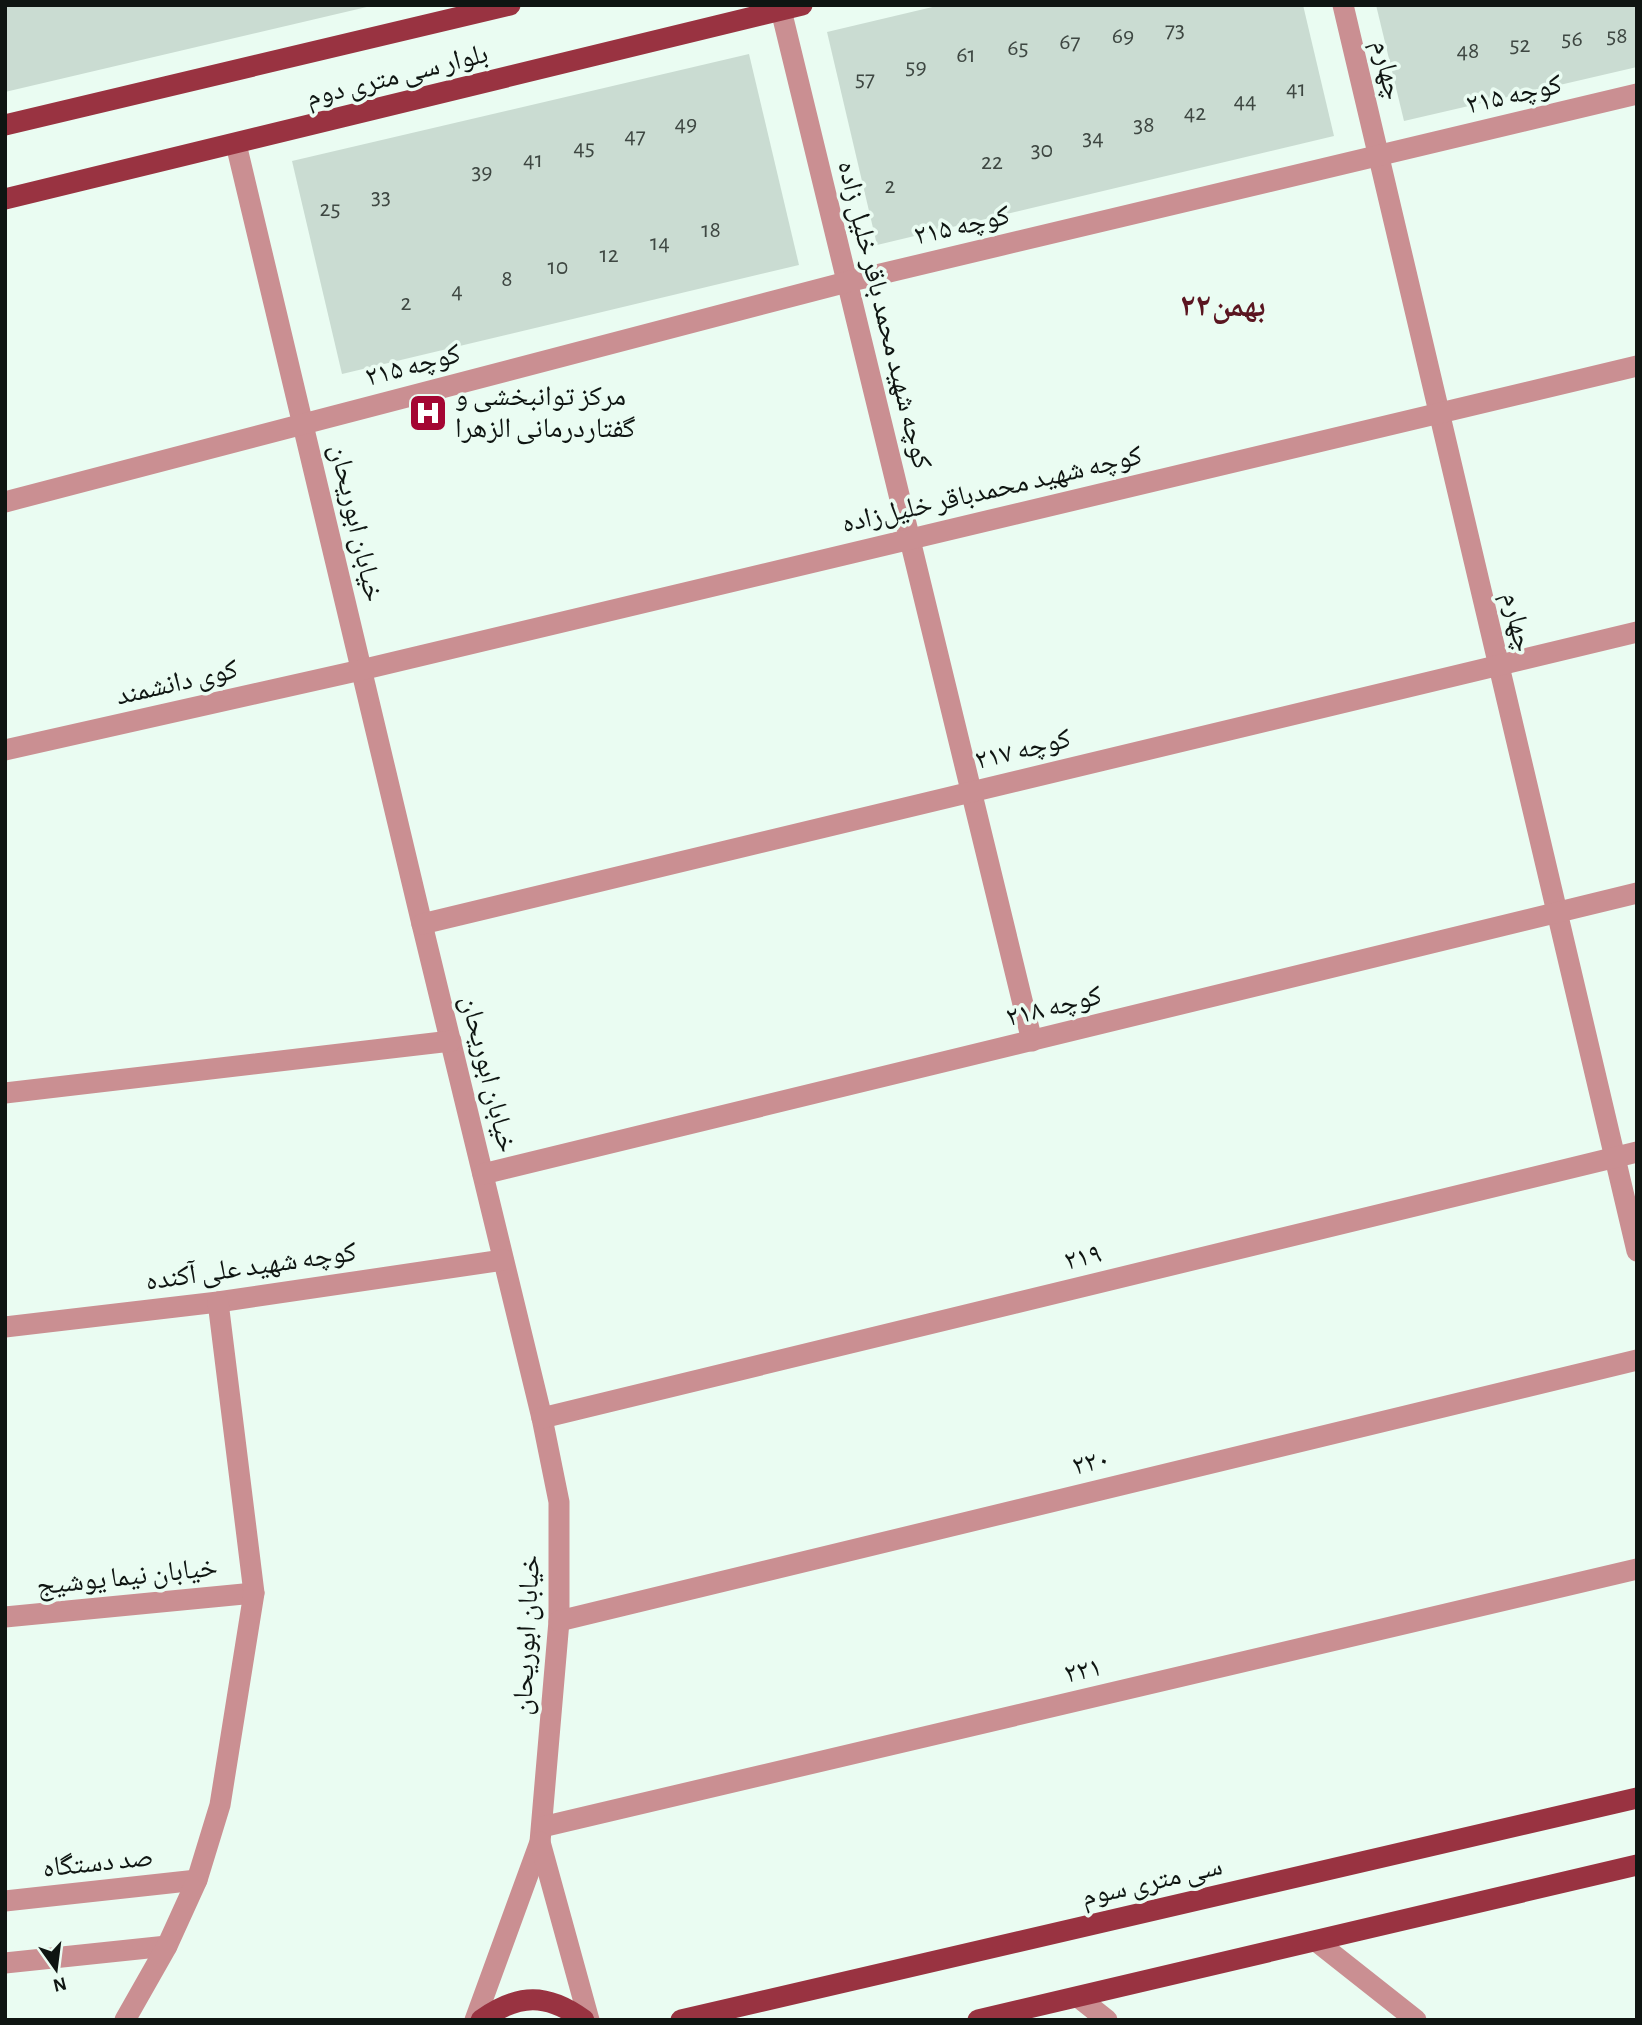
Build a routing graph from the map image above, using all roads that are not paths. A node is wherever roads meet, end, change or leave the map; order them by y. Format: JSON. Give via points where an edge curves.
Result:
{"nodes":[{"id":1,"x":510,"y":5,"type":"edge"},
{"id":2,"x":1343,"y":5,"type":"edge"},
{"id":3,"x":792,"y":8,"type":"edge"},
{"id":4,"x":1637,"y":94,"type":"edge"},
{"id":5,"x":5,"y":125,"type":"edge"},
{"id":6,"x":236,"y":144,"type":"junction"},
{"id":7,"x":1378,"y":156,"type":"junction"},
{"id":8,"x":5,"y":199,"type":"edge"},
{"id":9,"x":847,"y":282,"type":"junction"},
{"id":10,"x":1637,"y":366,"type":"edge"},
{"id":11,"x":1439,"y":413,"type":"junction"},
{"id":12,"x":304,"y":424,"type":"junction"},
{"id":13,"x":5,"y":502,"type":"edge"},
{"id":14,"x":910,"y":538,"type":"junction"},
{"id":15,"x":1637,"y":632,"type":"edge"},
{"id":16,"x":1499,"y":665,"type":"junction"},
{"id":17,"x":361,"y":670,"type":"junction"},
{"id":18,"x":5,"y":750,"type":"edge"},
{"id":19,"x":971,"y":791,"type":"junction"},
{"id":20,"x":1637,"y":893,"type":"edge"},
{"id":21,"x":1557,"y":912,"type":"junction"},
{"id":22,"x":422,"y":924,"type":"junction"},
{"id":23,"x":451,"y":1041,"type":"junction"},
{"id":24,"x":1032,"y":1041,"type":"junction"},
{"id":25,"x":5,"y":1093,"type":"edge"},
{"id":26,"x":1637,"y":1152,"type":"edge"},
{"id":27,"x":1615,"y":1158,"type":"junction"},
{"id":28,"x":484,"y":1174,"type":"junction"},
{"id":29,"x":1637,"y":1251,"type":"edge"},
{"id":30,"x":503,"y":1260,"type":"junction"},
{"id":31,"x":218,"y":1302,"type":"junction"},
{"id":32,"x":5,"y":1327,"type":"edge"},
{"id":33,"x":1637,"y":1360,"type":"edge"},
{"id":34,"x":542,"y":1418,"type":"junction"},
{"id":35,"x":1637,"y":1569,"type":"edge"},
{"id":36,"x":254,"y":1593,"type":"junction"},
{"id":37,"x":5,"y":1617,"type":"edge"},
{"id":38,"x":559,"y":1621,"type":"junction"},
{"id":39,"x":1637,"y":1798,"type":"edge"},
{"id":40,"x":541,"y":1835,"type":"junction"},
{"id":41,"x":1637,"y":1866,"type":"edge"},
{"id":42,"x":197,"y":1880,"type":"junction"},
{"id":43,"x":5,"y":1901,"type":"edge"},
{"id":44,"x":1316,"y":1941,"type":"junction"},
{"id":45,"x":167,"y":1946,"type":"junction"},
{"id":46,"x":5,"y":1963,"type":"edge"},
{"id":47,"x":1078,"y":1997,"type":"junction"},
{"id":48,"x":125,"y":2020,"type":"edge"},
{"id":49,"x":475,"y":2020,"type":"edge"},
{"id":50,"x":481,"y":2020,"type":"edge"},
{"id":51,"x":587,"y":2020,"type":"edge"},
{"id":52,"x":681,"y":2020,"type":"edge"},
{"id":53,"x":978,"y":2020,"type":"edge"},
{"id":54,"x":1107,"y":2020,"type":"edge"},
{"id":55,"x":1416,"y":2020,"type":"edge"}],
"edges":[{"from":1,"to":5,"type":"main road","name":"بلوار سی متری دوم"},
{"from":2,"to":7,"type":"street","name":"چهارم"},
{"from":3,"to":6,"type":"main road","name":"بلوار سی متری دوم"},
{"from":3,"to":9,"type":"street","name":"کوچه شهید محمد باقر خلیل زاده"},
{"from":4,"to":7,"type":"street","name":"کوچه ۲۱۵"},
{"from":6,"to":8,"type":"main road","name":"بلوار سی متری دوم"},
{"from":6,"to":12,"type":"street","name":"خیابان ابوریحان"},
{"from":7,"to":9,"type":"street","name":"کوچه ۲۱۵"},
{"from":7,"to":11,"type":"street","name":"چهارم"},
{"from":9,"to":12,"type":"street","name":"کوچه ۲۱۵"},
{"from":9,"to":14,"type":"street","name":"کوچه شهید محمد باقر خلیل زاده"},
{"from":10,"to":11,"type":"street","name":"کوچه شهید محمدباقر خلیل‌زاده"},
{"from":11,"to":14,"type":"street","name":"کوچه شهید محمدباقر خلیل‌زاده"},
{"from":11,"to":16,"type":"street","name":"چهارم"},
{"from":12,"to":13,"type":"street","name":"کوچه ۲۱۵"},
{"from":12,"to":17,"type":"street","name":"خیابان ابوریحان"},
{"from":14,"to":17,"type":"street","name":"کوچه شهید محمدباقر خلیل‌زاده"},
{"from":14,"to":19,"type":"street","name":"کوچه شهید محمد باقر خلیل زاده"},
{"from":15,"to":16,"type":"street","name":"کوچه ۲۱۷"},
{"from":16,"to":19,"type":"street","name":"کوچه ۲۱۷"},
{"from":16,"to":21,"type":"street","name":"چهارم"},
{"from":17,"to":18,"type":"street","name":"کوی دانشمند"},
{"from":17,"to":22,"type":"street","name":"خیابان ابوریحان"},
{"from":19,"to":22,"type":"street","name":"کوچه ۲۱۷"},
{"from":19,"to":24,"type":"street","name":"کوچه شهید محمد باقر خلیل زاده"},
{"from":20,"to":21,"type":"street","name":"کوچه ۲۱۸"},
{"from":21,"to":24,"type":"street","name":"کوچه ۲۱۸"},
{"from":21,"to":27,"type":"street","name":"چهارم"},
{"from":22,"to":23,"type":"street","name":"خیابان ابوریحان"},
{"from":23,"to":25,"type":"street"},
{"from":23,"to":28,"type":"street","name":"خیابان ابوریحان"},
{"from":24,"to":28,"type":"street","name":"کوچه ۲۱۸"},
{"from":26,"to":27,"type":"street","name":"۲۱۹"},
{"from":27,"to":29,"type":"street","name":"چهارم"},
{"from":27,"to":34,"type":"street","name":"۲۱۹"},
{"from":28,"to":30,"type":"street","name":"خیابان ابوریحان"},
{"from":30,"to":31,"type":"street","name":"کوچه شهید علی آکنده"},
{"from":30,"to":34,"type":"street","name":"خیابان ابوریحان"},
{"from":31,"to":32,"type":"street","name":"کوچه شهید علی آکنده"},
{"from":31,"to":36,"type":"street"},
{"from":33,"to":38,"type":"street","name":"۲۲۰"},
{"from":34,"to":38,"type":"street","name":"خیابان ابوریحان","via":[[559,1502]]},
{"from":35,"to":40,"type":"street","name":"۲۲۱"},
{"from":36,"to":37,"type":"street","name":"خیابان نیما یوشیج"},
{"from":36,"to":42,"type":"street","via":[[220,1805]]},
{"from":38,"to":40,"type":"street","name":"خیابان ابوریحان"},
{"from":39,"to":52,"type":"main road","name":"سی متری سوم"},
{"from":40,"to":49,"type":"street","name":"خیابان ابوریحان"},
{"from":40,"to":51,"type":"street"},
{"from":41,"to":44,"type":"main road"},
{"from":42,"to":43,"type":"street","name":"صد دستگاه"},
{"from":42,"to":45,"type":"street"},
{"from":44,"to":47,"type":"main road"},
{"from":44,"to":55,"type":"street"},
{"from":45,"to":46,"type":"street"},
{"from":45,"to":48,"type":"street"},
{"from":47,"to":53,"type":"main road"},
{"from":47,"to":54,"type":"street"},
{"from":50,"to":51,"type":"main road","via":[[522,2000],[545,2000]]}]}
